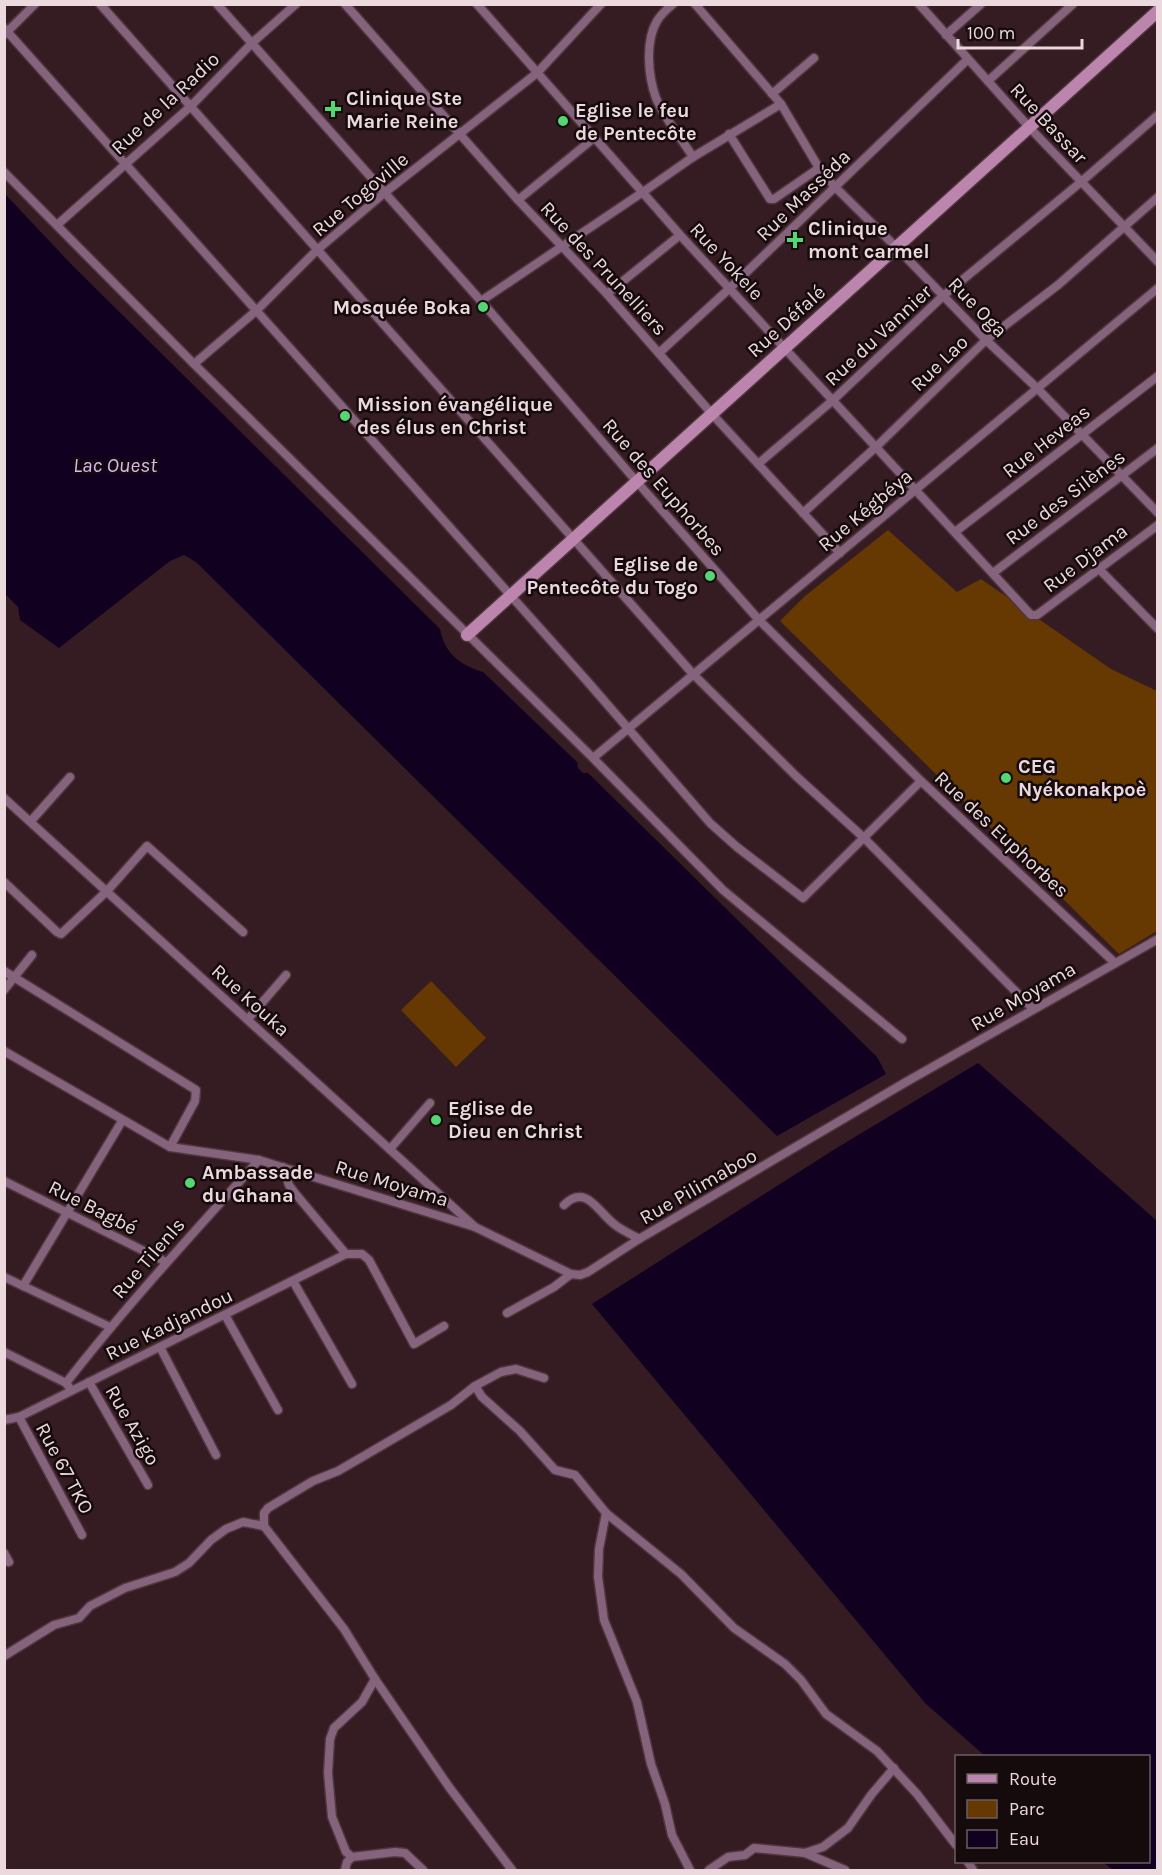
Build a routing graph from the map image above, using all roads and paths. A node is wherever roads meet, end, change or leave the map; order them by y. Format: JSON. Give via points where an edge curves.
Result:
{"nodes":[{"id":1,"x":35,"y":4,"type":"edge"},
{"id":2,"x":100,"y":4,"type":"edge"},
{"id":3,"x":217,"y":4,"type":"edge"},
{"id":4,"x":296,"y":4,"type":"edge"},
{"id":5,"x":345,"y":4,"type":"edge"},
{"id":6,"x":477,"y":4,"type":"edge"},
{"id":7,"x":601,"y":4,"type":"edge"},
{"id":8,"x":673,"y":4,"type":"edge"},
{"id":9,"x":695,"y":4,"type":"edge"},
{"id":10,"x":919,"y":4,"type":"edge"},
{"id":11,"x":981,"y":4,"type":"edge"},
{"id":12,"x":1073,"y":4,"type":"edge"},
{"id":13,"x":1158,"y":11,"type":"edge"},
{"id":14,"x":6,"y":31,"type":"edge"},
{"id":15,"x":946,"y":35,"type":"junction"},
{"id":16,"x":252,"y":43,"type":"junction"},
{"id":17,"x":814,"y":58,"type":"dead end"},
{"id":18,"x":968,"y":59,"type":"junction"},
{"id":19,"x":537,"y":73,"type":"junction"},
{"id":20,"x":988,"y":81,"type":"junction"},
{"id":21,"x":772,"y":94,"type":"junction"},
{"id":22,"x":781,"y":104,"type":"junction"},
{"id":23,"x":191,"y":106,"type":"junction"},
{"id":24,"x":1158,"y":115,"type":"edge"},
{"id":25,"x":1029,"y":127,"type":"junction"},
{"id":26,"x":461,"y":134,"type":"junction"},
{"id":27,"x":729,"y":134,"type":"junction"},
{"id":28,"x":594,"y":138,"type":"junction"},
{"id":29,"x":693,"y":157,"type":"junction"},
{"id":30,"x":125,"y":164,"type":"junction"},
{"id":31,"x":819,"y":168,"type":"junction"},
{"id":32,"x":4,"y":172,"type":"edge"},
{"id":33,"x":1081,"y":182,"type":"junction"},
{"id":34,"x":835,"y":187,"type":"junction"},
{"id":35,"x":643,"y":192,"type":"junction"},
{"id":36,"x":383,"y":194,"type":"junction"},
{"id":37,"x":1158,"y":197,"type":"edge"},
{"id":38,"x":518,"y":200,"type":"junction"},
{"id":39,"x":57,"y":225,"type":"junction"},
{"id":40,"x":1124,"y":227,"type":"junction"},
{"id":41,"x":680,"y":235,"type":"junction"},
{"id":42,"x":562,"y":246,"type":"junction"},
{"id":43,"x":897,"y":247,"type":"junction"},
{"id":44,"x":317,"y":250,"type":"junction"},
{"id":45,"x":1158,"y":262,"type":"edge"},
{"id":46,"x":730,"y":288,"type":"junction"},
{"id":47,"x":1158,"y":288,"type":"edge"},
{"id":48,"x":607,"y":294,"type":"junction"},
{"id":49,"x":943,"y":296,"type":"junction"},
{"id":50,"x":481,"y":301,"type":"junction"},
{"id":51,"x":256,"y":310,"type":"junction"},
{"id":52,"x":986,"y":340,"type":"junction"},
{"id":53,"x":785,"y":348,"type":"junction"},
{"id":54,"x":659,"y":353,"type":"junction"},
{"id":55,"x":194,"y":364,"type":"junction"},
{"id":56,"x":1158,"y":376,"type":"edge"},
{"id":57,"x":1037,"y":388,"type":"junction"},
{"id":58,"x":832,"y":401,"type":"junction"},
{"id":59,"x":712,"y":414,"type":"junction"},
{"id":60,"x":1082,"y":435,"type":"junction"},
{"id":61,"x":876,"y":447,"type":"junction"},
{"id":62,"x":1158,"y":448,"type":"edge"},
{"id":63,"x":758,"y":464,"type":"junction"},
{"id":64,"x":1122,"y":475,"type":"junction"},
{"id":65,"x":637,"y":482,"type":"junction"},
{"id":66,"x":916,"y":490,"type":"junction"},
{"id":67,"x":803,"y":513,"type":"junction"},
{"id":68,"x":1158,"y":513,"type":"edge"},
{"id":69,"x":1158,"y":525,"type":"edge"},
{"id":70,"x":955,"y":532,"type":"junction"},
{"id":71,"x":574,"y":539,"type":"junction"},
{"id":72,"x":840,"y":553,"type":"junction"},
{"id":73,"x":1099,"y":569,"type":"junction"},
{"id":74,"x":993,"y":573,"type":"junction"},
{"id":75,"x":510,"y":597,"type":"junction"},
{"id":76,"x":1031,"y":615,"type":"joint"},
{"id":77,"x":759,"y":620,"type":"junction"},
{"id":78,"x":1158,"y":629,"type":"edge"},
{"id":79,"x":467,"y":635,"type":"junction"},
{"id":80,"x":693,"y":674,"type":"junction"},
{"id":81,"x":628,"y":729,"type":"junction"},
{"id":82,"x":593,"y":758,"type":"junction"},
{"id":83,"x":70,"y":777,"type":"dead end"},
{"id":84,"x":921,"y":781,"type":"junction"},
{"id":85,"x":4,"y":798,"type":"edge"},
{"id":86,"x":30,"y":821,"type":"junction"},
{"id":87,"x":863,"y":837,"type":"junction"},
{"id":88,"x":4,"y":882,"type":"edge"},
{"id":89,"x":107,"y":891,"type":"junction"},
{"id":90,"x":243,"y":932,"type":"dead end"},
{"id":91,"x":1158,"y":939,"type":"edge"},
{"id":92,"x":32,"y":955,"type":"dead end"},
{"id":93,"x":1115,"y":963,"type":"junction"},
{"id":94,"x":4,"y":971,"type":"edge"},
{"id":95,"x":286,"y":975,"type":"dead end"},
{"id":96,"x":14,"y":977,"type":"junction"},
{"id":97,"x":4,"y":990,"type":"edge"},
{"id":98,"x":1033,"y":1009,"type":"junction"},
{"id":99,"x":248,"y":1019,"type":"junction"},
{"id":100,"x":902,"y":1039,"type":"dead end"},
{"id":101,"x":4,"y":1051,"type":"edge"},
{"id":102,"x":906,"y":1082,"type":"joint"},
{"id":103,"x":430,"y":1103,"type":"dead end"},
{"id":104,"x":122,"y":1120,"type":"junction"},
{"id":105,"x":170,"y":1147,"type":"junction"},
{"id":106,"x":390,"y":1149,"type":"junction"},
{"id":107,"x":259,"y":1160,"type":"junction"},
{"id":108,"x":283,"y":1167,"type":"junction"},
{"id":109,"x":4,"y":1181,"type":"edge"},
{"id":110,"x":564,"y":1205,"type":"dead end"},
{"id":111,"x":67,"y":1212,"type":"junction"},
{"id":112,"x":475,"y":1227,"type":"junction"},
{"id":113,"x":639,"y":1239,"type":"junction"},
{"id":114,"x":346,"y":1254,"type":"junction"},
{"id":115,"x":166,"y":1262,"type":"junction"},
{"id":116,"x":571,"y":1274,"type":"junction"},
{"id":117,"x":4,"y":1277,"type":"edge"},
{"id":118,"x":293,"y":1281,"type":"junction"},
{"id":119,"x":23,"y":1286,"type":"junction"},
{"id":120,"x":507,"y":1313,"type":"dead end"},
{"id":121,"x":225,"y":1315,"type":"junction"},
{"id":122,"x":444,"y":1326,"type":"dead end"},
{"id":123,"x":110,"y":1327,"type":"junction"},
{"id":124,"x":160,"y":1347,"type":"junction"},
{"id":125,"x":4,"y":1352,"type":"edge"},
{"id":126,"x":544,"y":1378,"type":"dead end"},
{"id":127,"x":89,"y":1382,"type":"junction"},
{"id":128,"x":66,"y":1383,"type":"junction"},
{"id":129,"x":352,"y":1384,"type":"dead end"},
{"id":130,"x":476,"y":1386,"type":"junction"},
{"id":131,"x":72,"y":1391,"type":"junction"},
{"id":132,"x":278,"y":1410,"type":"dead end"},
{"id":133,"x":19,"y":1417,"type":"junction"},
{"id":134,"x":5,"y":1420,"type":"edge"},
{"id":135,"x":216,"y":1455,"type":"dead end"},
{"id":136,"x":148,"y":1485,"type":"dead end"},
{"id":137,"x":606,"y":1513,"type":"junction"},
{"id":138,"x":264,"y":1526,"type":"junction"},
{"id":139,"x":82,"y":1535,"type":"dead end"},
{"id":140,"x":4,"y":1656,"type":"edge"},
{"id":141,"x":375,"y":1679,"type":"junction"},
{"id":142,"x":894,"y":1768,"type":"junction"},
{"id":143,"x":955,"y":1843,"type":"edge"},
{"id":144,"x":806,"y":1853,"type":"junction"},
{"id":145,"x":352,"y":1857,"type":"junction"},
{"id":146,"x":345,"y":1870,"type":"edge"},
{"id":147,"x":423,"y":1870,"type":"edge"},
{"id":148,"x":512,"y":1870,"type":"edge"},
{"id":149,"x":690,"y":1870,"type":"edge"},
{"id":150,"x":709,"y":1870,"type":"edge"},
{"id":151,"x":845,"y":1870,"type":"edge"}],
"edges":[{"from":1,"to":14,"type":"street"},
{"from":2,"to":23,"type":"street"},
{"from":3,"to":16,"type":"street","name":"Rue des Euphorbes"},
{"from":4,"to":16,"type":"street","name":"Rue de la Radio"},
{"from":5,"to":26,"type":"street","name":"Rue des Prunelliers"},
{"from":6,"to":19,"type":"street","name":"Rue Yokele"},
{"from":7,"to":19,"type":"street","name":"Rue Togoville"},
{"from":8,"to":29,"type":"street","via":[[655,24],[651,70],[658,102]]},
{"from":9,"to":21,"type":"street","name":"Rue Oga"},
{"from":10,"to":15,"type":"street","name":"Rue Bassar"},
{"from":11,"to":15,"type":"street"},
{"from":12,"to":20,"type":"street"},
{"from":13,"to":25,"type":"street","name":"Rue Défalé"},
{"from":14,"to":30,"type":"street"},
{"from":15,"to":18,"type":"street","name":"Rue Bassar"},
{"from":16,"to":23,"type":"street","name":"Rue de la Radio"},
{"from":16,"to":36,"type":"street","name":"Rue des Euphorbes"},
{"from":17,"to":21,"type":"street"},
{"from":18,"to":20,"type":"street","name":"Rue Bassar"},
{"from":18,"to":34,"type":"street","name":"Rue Masséda"},
{"from":19,"to":26,"type":"street","name":"Rue Togoville"},
{"from":19,"to":28,"type":"street","name":"Rue Yokele"},
{"from":20,"to":25,"type":"street","name":"Rue Bassar"},
{"from":21,"to":22,"type":"street","name":"Rue Oga"},
{"from":22,"to":27,"type":"street"},
{"from":22,"to":31,"type":"street","name":"Rue Oga"},
{"from":23,"to":30,"type":"street","name":"Rue de la Radio"},
{"from":23,"to":44,"type":"street"},
{"from":24,"to":33,"type":"street","name":"Rue du Vannier"},
{"from":25,"to":33,"type":"street","name":"Rue Bassar"},
{"from":25,"to":43,"type":"street","name":"Rue Défalé"},
{"from":26,"to":36,"type":"street","name":"Rue Togoville"},
{"from":26,"to":38,"type":"street","name":"Rue des Prunelliers"},
{"from":27,"to":29,"type":"street"},
{"from":27,"to":31,"type":"street","via":[[770,199]]},
{"from":28,"to":35,"type":"street","name":"Rue Yokele"},
{"from":28,"to":38,"type":"street"},
{"from":29,"to":35,"type":"street"},
{"from":30,"to":39,"type":"street","name":"Rue de la Radio"},
{"from":30,"to":51,"type":"street"},
{"from":31,"to":34,"type":"street","name":"Rue Oga"},
{"from":32,"to":39,"type":"street"},
{"from":33,"to":40,"type":"street","name":"Rue Bassar"},
{"from":33,"to":49,"type":"street","name":"Rue du Vannier"},
{"from":34,"to":43,"type":"street","name":"Rue Oga"},
{"from":34,"to":46,"type":"street","name":"Rue Masséda"},
{"from":35,"to":41,"type":"street","name":"Rue Yokele"},
{"from":35,"to":42,"type":"street"},
{"from":36,"to":44,"type":"street","name":"Rue Togoville"},
{"from":36,"to":50,"type":"street","name":"Rue des Euphorbes"},
{"from":37,"to":40,"type":"street","name":"Rue Lao"},
{"from":38,"to":42,"type":"street","name":"Rue des Prunelliers"},
{"from":39,"to":55,"type":"street"},
{"from":40,"to":45,"type":"street","name":"Rue Bassar"},
{"from":40,"to":52,"type":"street","name":"Rue Lao","via":[[1058,285]]},
{"from":41,"to":46,"type":"street","name":"Rue Yokele"},
{"from":41,"to":48,"type":"street"},
{"from":42,"to":48,"type":"street","name":"Rue des Prunelliers"},
{"from":42,"to":50,"type":"street"},
{"from":43,"to":49,"type":"street","name":"Rue Oga"},
{"from":43,"to":53,"type":"street","name":"Rue Défalé"},
{"from":44,"to":51,"type":"street","name":"Rue Togoville"},
{"from":44,"to":71,"type":"street"},
{"from":46,"to":53,"type":"street","name":"Rue Yokele"},
{"from":46,"to":54,"type":"street","name":"Rue Masséda"},
{"from":47,"to":57,"type":"street","name":"Rue Kégbéya"},
{"from":48,"to":54,"type":"street","name":"Rue des Prunelliers"},
{"from":49,"to":52,"type":"street","name":"Rue Oga"},
{"from":49,"to":58,"type":"street","name":"Rue du Vannier"},
{"from":50,"to":65,"type":"street","name":"Rue des Euphorbes"},
{"from":51,"to":55,"type":"street","name":"Rue Togoville"},
{"from":51,"to":75,"type":"street"},
{"from":52,"to":57,"type":"street","name":"Rue Oga"},
{"from":52,"to":61,"type":"street","name":"Rue Lao"},
{"from":53,"to":58,"type":"street","name":"Rue Yokele"},
{"from":53,"to":59,"type":"street","name":"Rue Défalé"},
{"from":54,"to":59,"type":"street","name":"Rue des Prunelliers"},
{"from":55,"to":79,"type":"street"},
{"from":56,"to":60,"type":"street","name":"Rue Heveas"},
{"from":57,"to":60,"type":"street","name":"Rue Oga"},
{"from":57,"to":66,"type":"street","name":"Rue Kégbéya"},
{"from":58,"to":61,"type":"street","name":"Rue Yokele"},
{"from":58,"to":63,"type":"street","name":"Rue du Vannier"},
{"from":59,"to":63,"type":"street","name":"Rue des Prunelliers"},
{"from":59,"to":65,"type":"street","name":"Rue Défalé"},
{"from":60,"to":64,"type":"street","name":"Rue Oga"},
{"from":60,"to":70,"type":"street","name":"Rue Heveas"},
{"from":61,"to":66,"type":"street","name":"Rue Yokele"},
{"from":61,"to":67,"type":"street","name":"Rue Lao"},
{"from":62,"to":64,"type":"street","name":"Rue des Silènes"},
{"from":63,"to":67,"type":"street","name":"Rue des Prunelliers"},
{"from":64,"to":68,"type":"street","name":"Rue Oga"},
{"from":64,"to":74,"type":"street","name":"Rue des Silènes"},
{"from":65,"to":71,"type":"street","name":"Rue Défalé"},
{"from":65,"to":77,"type":"street","name":"Rue des Euphorbes"},
{"from":66,"to":70,"type":"street","name":"Rue Yokele"},
{"from":66,"to":72,"type":"street","name":"Rue Kégbéya"},
{"from":67,"to":72,"type":"street","name":"Rue des Prunelliers"},
{"from":69,"to":73,"type":"street","name":"Rue Djama"},
{"from":70,"to":74,"type":"street","name":"Rue Yokele"},
{"from":71,"to":75,"type":"street","name":"Rue Défalé"},
{"from":71,"to":80,"type":"street"},
{"from":72,"to":77,"type":"street","name":"Rue Kégbéya"},
{"from":73,"to":76,"type":"street","name":"Rue Djama","via":[[1037,615]]},
{"from":73,"to":78,"type":"street"},
{"from":74,"to":76,"type":"street","name":"Rue Yokele"},
{"from":75,"to":79,"type":"street","name":"Rue Défalé"},
{"from":75,"to":81,"type":"street"},
{"from":77,"to":80,"type":"street","name":"Rue Kégbéya"},
{"from":77,"to":84,"type":"street","name":"Rue des Euphorbes"},
{"from":79,"to":82,"type":"street"},
{"from":80,"to":81,"type":"street","name":"Rue Kégbéya"},
{"from":80,"to":87,"type":"street"},
{"from":81,"to":82,"type":"street","name":"Rue Kégbéya"},
{"from":81,"to":87,"type":"street","via":[[720,833],[803,898]]},
{"from":82,"to":100,"type":"street","via":[[723,890]]},
{"from":83,"to":86,"type":"street"},
{"from":84,"to":87,"type":"street"},
{"from":84,"to":93,"type":"street","name":"Rue des Euphorbes"},
{"from":85,"to":86,"type":"street","name":"Rue Kouka"},
{"from":86,"to":89,"type":"street","name":"Rue Kouka"},
{"from":87,"to":98,"type":"street"},
{"from":88,"to":89,"type":"street","via":[[61,934]]},
{"from":89,"to":90,"type":"street","via":[[147,846]]},
{"from":89,"to":99,"type":"street","name":"Rue Kouka"},
{"from":91,"to":93,"type":"street","name":"Rue Moyama"},
{"from":92,"to":96,"type":"street"},
{"from":93,"to":98,"type":"street","name":"Rue Moyama"},
{"from":94,"to":96,"type":"street"},
{"from":95,"to":99,"type":"street"},
{"from":96,"to":97,"type":"street"},
{"from":96,"to":105,"type":"street","via":[[196,1090],[195,1101]]},
{"from":98,"to":102,"type":"street","name":"Rue Moyama"},
{"from":99,"to":106,"type":"street","name":"Rue Kouka"},
{"from":101,"to":104,"type":"street","name":"Rue Moyama"},
{"from":102,"to":113,"type":"street","name":"Rue Pilimaboo"},
{"from":103,"to":106,"type":"street"},
{"from":104,"to":105,"type":"street","name":"Rue Moyama"},
{"from":104,"to":111,"type":"street"},
{"from":105,"to":107,"type":"street","name":"Rue Moyama"},
{"from":106,"to":112,"type":"street","name":"Rue Kouka"},
{"from":107,"to":108,"type":"street","name":"Rue Moyama"},
{"from":107,"to":115,"type":"street","name":"Rue Tilenls"},
{"from":108,"to":112,"type":"street","name":"Rue Moyama"},
{"from":108,"to":114,"type":"street","via":[[294,1192]]},
{"from":109,"to":111,"type":"street","name":"Rue Bagbé"},
{"from":110,"to":113,"type":"street","via":[[571,1198],[591,1200],[614,1224]]},
{"from":111,"to":115,"type":"street","name":"Rue Bagbé"},
{"from":111,"to":119,"type":"street"},
{"from":112,"to":116,"type":"street","name":"Rue Moyama"},
{"from":113,"to":116,"type":"street","name":"Rue Pilimaboo","via":[[588,1272]]},
{"from":114,"to":118,"type":"street","name":"Rue Kadjandou"},
{"from":114,"to":122,"type":"street","via":[[362,1254],[369,1260],[414,1344]]},
{"from":115,"to":123,"type":"street","name":"Rue Tilenls"},
{"from":116,"to":120,"type":"street","name":"Rue Pilimaboo"},
{"from":117,"to":119,"type":"street"},
{"from":118,"to":121,"type":"street","name":"Rue Kadjandou"},
{"from":118,"to":129,"type":"street"},
{"from":119,"to":123,"type":"street"},
{"from":121,"to":124,"type":"street","name":"Rue Kadjandou"},
{"from":121,"to":132,"type":"street"},
{"from":123,"to":128,"type":"street","name":"Rue Tilenls"},
{"from":124,"to":127,"type":"street","name":"Rue Kadjandou"},
{"from":124,"to":135,"type":"street"},
{"from":125,"to":128,"type":"street"},
{"from":126,"to":130,"type":"street","via":[[516,1369],[501,1372]]},
{"from":127,"to":131,"type":"street","name":"Rue Kadjandou"},
{"from":127,"to":136,"type":"street","name":"Rue Azigo"},
{"from":128,"to":131,"type":"street"},
{"from":130,"to":137,"type":"street","via":[[482,1397],[555,1470],[575,1475]]},
{"from":130,"to":138,"type":"street","via":[[451,1405],[268,1508]]},
{"from":131,"to":133,"type":"street","name":"Rue Kadjandou"},
{"from":133,"to":134,"type":"street","name":"Rue Kadjandou"},
{"from":133,"to":139,"type":"street","name":"Rue 67 TKO"},
{"from":137,"to":142,"type":"street","via":[[681,1574],[734,1628],[785,1664],[826,1714]]},
{"from":137,"to":149,"type":"street","via":[[598,1577],[604,1620],[637,1702],[672,1835]]},
{"from":138,"to":140,"type":"street","via":[[235,1524],[175,1572],[125,1588],[90,1606],[79,1618],[54,1625]]},
{"from":138,"to":141,"type":"street","via":[[344,1629]]},
{"from":141,"to":145,"type":"street","via":[[362,1702],[334,1728],[330,1739],[332,1817],[346,1852]]},
{"from":141,"to":148,"type":"street"},
{"from":142,"to":143,"type":"street"},
{"from":142,"to":144,"type":"street","via":[[848,1828],[823,1847]]},
{"from":144,"to":150,"type":"street","via":[[753,1848],[745,1855],[728,1857]]},
{"from":144,"to":151,"type":"street"},
{"from":145,"to":146,"type":"street"},
{"from":145,"to":147,"type":"street","via":[[405,1853]]}]}
